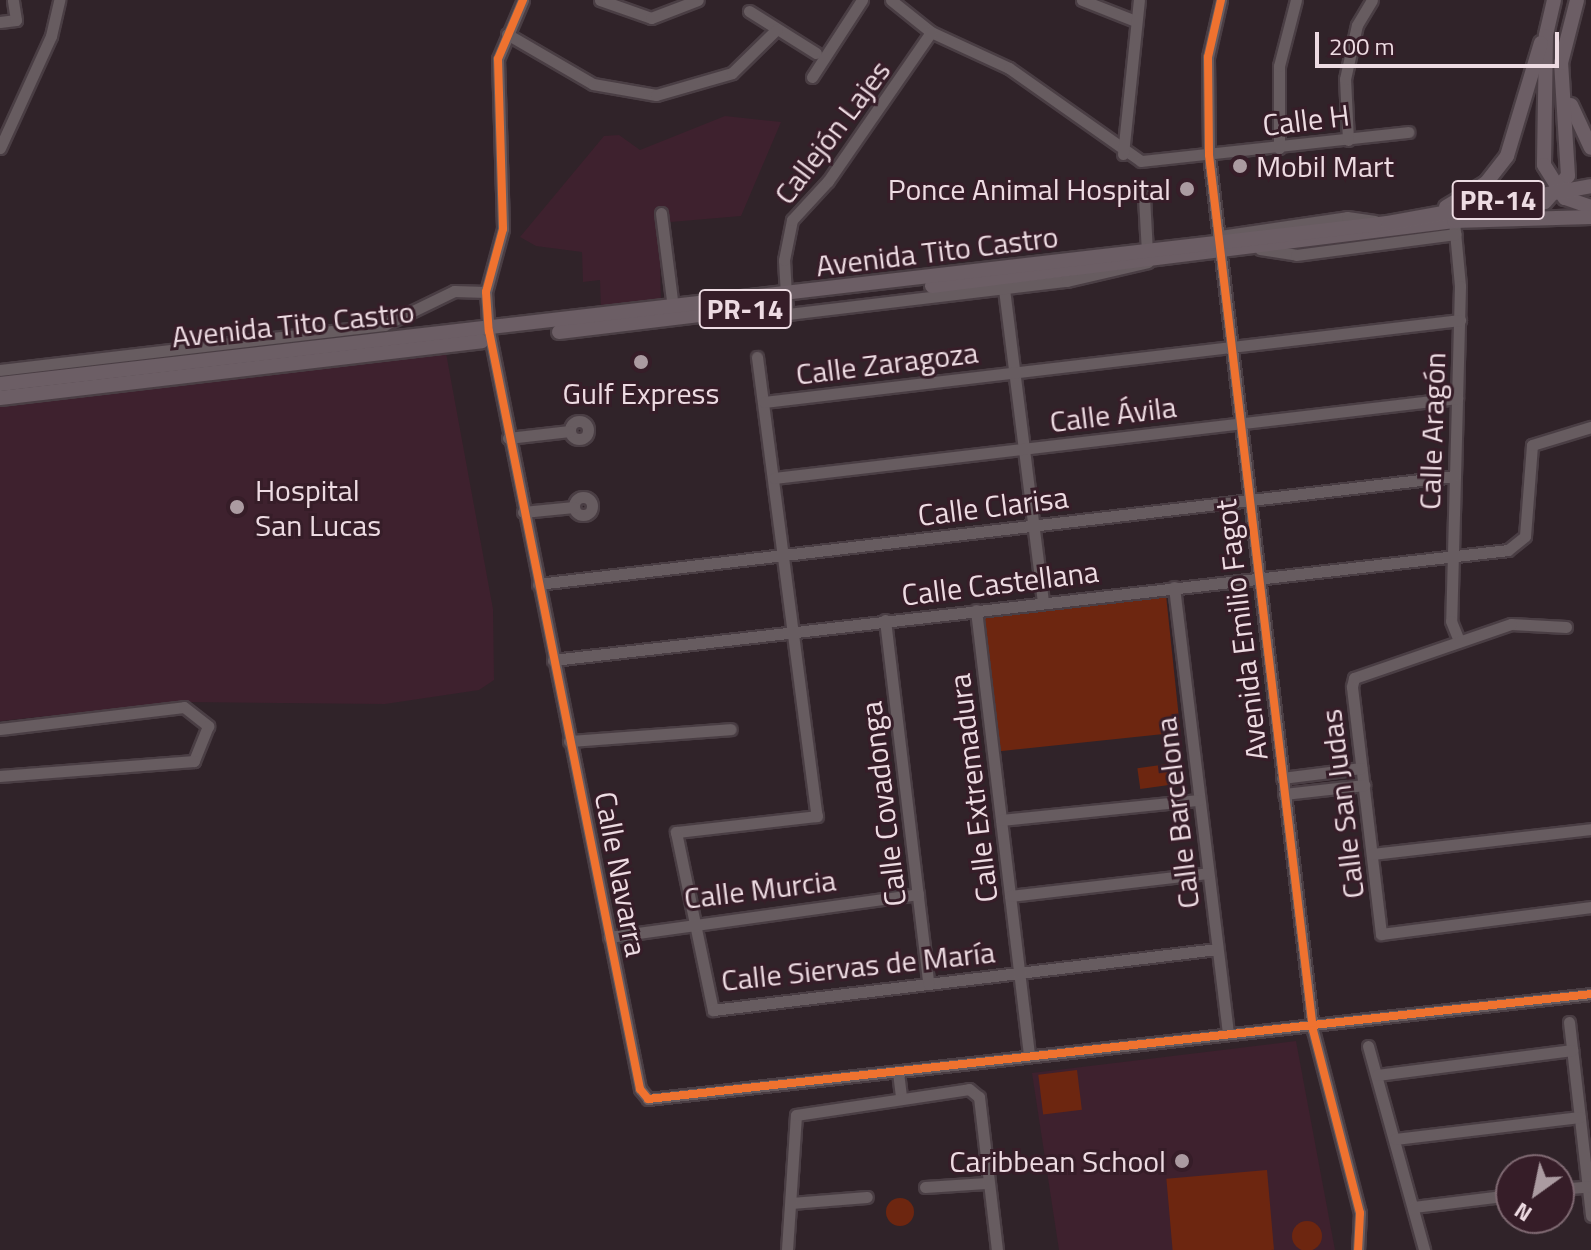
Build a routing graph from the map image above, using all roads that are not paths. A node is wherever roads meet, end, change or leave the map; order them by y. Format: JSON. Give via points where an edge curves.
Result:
{"nodes":[{"id":1,"x":13,"y":0,"type":"edge"},
{"id":2,"x":59,"y":0,"type":"edge"},
{"id":3,"x":523,"y":0,"type":"edge"},
{"id":4,"x":600,"y":0,"type":"edge"},
{"id":5,"x":698,"y":0,"type":"edge"},
{"id":6,"x":862,"y":0,"type":"edge"},
{"id":7,"x":891,"y":0,"type":"edge"},
{"id":8,"x":1082,"y":0,"type":"edge"},
{"id":9,"x":1139,"y":0,"type":"edge"},
{"id":10,"x":1221,"y":0,"type":"edge"},
{"id":11,"x":1296,"y":0,"type":"edge"},
{"id":12,"x":1372,"y":0,"type":"edge"},
{"id":13,"x":1554,"y":0,"type":"edge"},
{"id":14,"x":1577,"y":0,"type":"edge"},
{"id":15,"x":749,"y":11,"type":"dead end"},
{"id":16,"x":1133,"y":20,"type":"junction"},
{"id":17,"x":0,"y":22,"type":"edge"},
{"id":18,"x":777,"y":29,"type":"junction"},
{"id":19,"x":931,"y":32,"type":"junction"},
{"id":20,"x":507,"y":34,"type":"junction"},
{"id":21,"x":1546,"y":36,"type":"junction"},
{"id":22,"x":816,"y":53,"type":"dead end"},
{"id":23,"x":812,"y":77,"type":"dead end"},
{"id":24,"x":1561,"y":82,"type":"junction"},
{"id":25,"x":1408,"y":132,"type":"dead end"},
{"id":26,"x":1348,"y":140,"type":"junction"},
{"id":27,"x":0,"y":148,"type":"edge"},
{"id":28,"x":1279,"y":148,"type":"junction"},
{"id":29,"x":1591,"y":148,"type":"edge"},
{"id":30,"x":1123,"y":154,"type":"junction"},
{"id":31,"x":1209,"y":155,"type":"junction"},
{"id":32,"x":1591,"y":186,"type":"edge"},
{"id":33,"x":1559,"y":188,"type":"junction"},
{"id":34,"x":1144,"y":197,"type":"dead end"},
{"id":35,"x":1591,"y":207,"type":"edge"},
{"id":36,"x":661,"y":213,"type":"dead end"},
{"id":37,"x":1437,"y":213,"type":"junction"},
{"id":38,"x":1591,"y":217,"type":"edge"},
{"id":39,"x":1455,"y":228,"type":"junction"},
{"id":40,"x":1221,"y":244,"type":"junction"},
{"id":41,"x":1148,"y":257,"type":"junction"},
{"id":42,"x":1001,"y":278,"type":"junction"},
{"id":43,"x":486,"y":292,"type":"junction"},
{"id":44,"x":787,"y":304,"type":"junction"},
{"id":45,"x":673,"y":308,"type":"junction"},
{"id":46,"x":719,"y":313,"type":"junction"},
{"id":47,"x":1460,"y":320,"type":"junction"},
{"id":48,"x":489,"y":335,"type":"junction"},
{"id":49,"x":1232,"y":347,"type":"junction"},
{"id":50,"x":757,"y":357,"type":"dead end"},
{"id":51,"x":0,"y":370,"type":"edge"},
{"id":52,"x":1016,"y":372,"type":"junction"},
{"id":53,"x":0,"y":384,"type":"edge"},
{"id":54,"x":0,"y":398,"type":"edge"},
{"id":55,"x":1457,"y":398,"type":"junction"},
{"id":56,"x":764,"y":402,"type":"junction"},
{"id":57,"x":1241,"y":423,"type":"junction"},
{"id":58,"x":1591,"y":427,"type":"edge"},
{"id":59,"x":570,"y":431,"type":"dead end"},
{"id":60,"x":508,"y":438,"type":"junction"},
{"id":61,"x":1025,"y":449,"type":"junction"},
{"id":62,"x":1455,"y":476,"type":"junction"},
{"id":63,"x":774,"y":478,"type":"junction"},
{"id":64,"x":1250,"y":500,"type":"junction"},
{"id":65,"x":574,"y":507,"type":"dead end"},
{"id":66,"x":523,"y":512,"type":"junction"},
{"id":67,"x":1034,"y":525,"type":"junction"},
{"id":68,"x":1453,"y":553,"type":"junction"},
{"id":69,"x":785,"y":555,"type":"junction"},
{"id":70,"x":1259,"y":576,"type":"junction"},
{"id":71,"x":538,"y":584,"type":"junction"},
{"id":72,"x":1174,"y":587,"type":"junction"},
{"id":73,"x":1043,"y":602,"type":"junction"},
{"id":74,"x":976,"y":610,"type":"junction"},
{"id":75,"x":885,"y":620,"type":"junction"},
{"id":76,"x":1566,"y":627,"type":"dead end"},
{"id":77,"x":794,"y":631,"type":"junction"},
{"id":78,"x":1459,"y":641,"type":"junction"},
{"id":79,"x":553,"y":660,"type":"junction"},
{"id":80,"x":0,"y":729,"type":"edge"},
{"id":81,"x":731,"y":729,"type":"dead end"},
{"id":82,"x":569,"y":741,"type":"junction"},
{"id":83,"x":1361,"y":768,"type":"junction"},
{"id":84,"x":0,"y":776,"type":"edge"},
{"id":85,"x":1282,"y":778,"type":"junction"},
{"id":86,"x":1364,"y":785,"type":"junction"},
{"id":87,"x":1284,"y":794,"type":"junction"},
{"id":88,"x":1199,"y":800,"type":"junction"},
{"id":89,"x":1001,"y":820,"type":"junction"},
{"id":90,"x":1591,"y":829,"type":"edge"},
{"id":91,"x":1372,"y":854,"type":"junction"},
{"id":92,"x":1208,"y":873,"type":"junction"},
{"id":93,"x":918,"y":894,"type":"junction"},
{"id":94,"x":1010,"y":896,"type":"junction"},
{"id":95,"x":1591,"y":907,"type":"edge"},
{"id":96,"x":694,"y":921,"type":"junction"},
{"id":97,"x":609,"y":937,"type":"junction"},
{"id":98,"x":1217,"y":949,"type":"junction"},
{"id":99,"x":1019,"y":972,"type":"junction"},
{"id":100,"x":928,"y":983,"type":"junction"},
{"id":101,"x":1591,"y":994,"type":"edge"},
{"id":102,"x":1569,"y":1022,"type":"dead end"},
{"id":103,"x":1313,"y":1030,"type":"junction"},
{"id":104,"x":1228,"y":1034,"type":"junction"},
{"id":105,"x":1368,"y":1046,"type":"dead end"},
{"id":106,"x":1572,"y":1050,"type":"junction"},
{"id":107,"x":1029,"y":1056,"type":"junction"},
{"id":108,"x":898,"y":1072,"type":"junction"},
{"id":109,"x":1377,"y":1075,"type":"junction"},
{"id":110,"x":901,"y":1097,"type":"junction"},
{"id":111,"x":1580,"y":1117,"type":"junction"},
{"id":112,"x":1395,"y":1139,"type":"junction"},
{"id":113,"x":986,"y":1183,"type":"junction"},
{"id":114,"x":1589,"y":1186,"type":"edge"},
{"id":115,"x":925,"y":1187,"type":"dead end"},
{"id":116,"x":867,"y":1197,"type":"dead end"},
{"id":117,"x":1495,"y":1197,"type":"edge"},
{"id":118,"x":791,"y":1203,"type":"junction"},
{"id":119,"x":1413,"y":1207,"type":"junction"},
{"id":120,"x":1591,"y":1216,"type":"edge"},
{"id":121,"x":787,"y":1250,"type":"edge"},
{"id":122,"x":997,"y":1250,"type":"edge"},
{"id":123,"x":1358,"y":1250,"type":"edge"},
{"id":124,"x":1424,"y":1250,"type":"edge"}],
"edges":[{"from":1,"to":17,"type":"street","via":[[16,20]]},
{"from":2,"to":27,"type":"street","via":[[51,36]]},
{"from":3,"to":20,"type":"street","name":"Calle Navarra"},
{"from":4,"to":5,"type":"street","via":[[651,18]]},
{"from":6,"to":23,"type":"street"},
{"from":7,"to":19,"type":"street"},
{"from":8,"to":16,"type":"street"},
{"from":9,"to":16,"type":"street"},
{"from":10,"to":31,"type":"street","name":"Avenida Emilio Fagot","via":[[1208,57]]},
{"from":11,"to":28,"type":"street","via":[[1279,66]]},
{"from":12,"to":26,"type":"street","via":[[1357,25],[1345,79]]},
{"from":13,"to":21,"type":"main road"},
{"from":14,"to":24,"type":"main road"},
{"from":15,"to":18,"type":"street"},
{"from":16,"to":30,"type":"street"},
{"from":18,"to":20,"type":"street","via":[[732,73],[656,95],[593,84]]},
{"from":18,"to":22,"type":"street"},
{"from":19,"to":30,"type":"street","via":[[1009,68]]},
{"from":19,"to":44,"type":"street","name":"Callejón Lajes","via":[[828,181],[792,220]]},
{"from":20,"to":43,"type":"street","name":"Calle Navarra","via":[[495,105],[503,229]]},
{"from":21,"to":33,"type":"main road","via":[[1544,165]]},
{"from":21,"to":37,"type":"main road","via":[[1507,156],[1486,183]]},
{"from":24,"to":29,"type":"main road"},
{"from":24,"to":33,"type":"main road","via":[[1570,164]]},
{"from":25,"to":26,"type":"street","name":"Calle H"},
{"from":26,"to":28,"type":"street","name":"Calle H"},
{"from":28,"to":31,"type":"street","name":"Calle H"},
{"from":30,"to":31,"type":"street","name":"Calle H","via":[[1141,161]]},
{"from":31,"to":40,"type":"street","name":"Avenida Emilio Fagot"},
{"from":32,"to":33,"type":"main road","name":"Avenida Tito Castro","number":"PR-14"},
{"from":33,"to":35,"type":"main road"},
{"from":33,"to":37,"type":"main road","name":"Avenida Tito Castro","number":"PR-14"},
{"from":33,"to":39,"type":"main road","via":[[1545,202]]},
{"from":34,"to":41,"type":"street"},
{"from":36,"to":45,"type":"street"},
{"from":37,"to":40,"type":"main road","name":"Avenida Tito Castro","number":"PR-14"},
{"from":38,"to":39,"type":"main road","name":"Avenida Tito Castro","number":"PR-14"},
{"from":39,"to":40,"type":"main road","name":"Avenida Tito Castro","number":"PR-14","via":[[1260,249]]},
{"from":39,"to":47,"type":"street","name":"Calle Aragón"},
{"from":40,"to":41,"type":"main road","name":"Avenida Tito Castro","number":"PR-14"},
{"from":40,"to":49,"type":"street","name":"Avenida Emilio Fagot"},
{"from":41,"to":42,"type":"main road","name":"Avenida Tito Castro","number":"PR-14"},
{"from":41,"to":42,"type":"street","via":[[1107,275]]},
{"from":42,"to":44,"type":"main road","name":"Avenida Tito Castro","number":"PR-14"},
{"from":42,"to":44,"type":"street"},
{"from":42,"to":52,"type":"street"},
{"from":43,"to":48,"type":"street","name":"Calle Navarra"},
{"from":43,"to":51,"type":"street","via":[[454,291],[384,325]]},
{"from":44,"to":45,"type":"main road","name":"Avenida Tito Castro","number":"PR-14"},
{"from":44,"to":46,"type":"main road","name":"Avenida Tito Castro","number":"PR-14"},
{"from":44,"to":46,"type":"street","via":[[775,315],[736,320]]},
{"from":45,"to":48,"type":"main road","name":"Avenida Tito Castro","number":"PR-14"},
{"from":46,"to":48,"type":"main road","name":"Avenida Tito Castro","number":"PR-14"},
{"from":47,"to":49,"type":"street","name":"Calle Zaragoza"},
{"from":47,"to":55,"type":"street","name":"Calle Aragón"},
{"from":48,"to":53,"type":"main road","name":"Avenida Tito Castro","number":"PR-14"},
{"from":48,"to":54,"type":"main road","name":"Avenida Tito Castro","number":"PR-14"},
{"from":48,"to":60,"type":"street","name":"Calle Navarra"},
{"from":49,"to":52,"type":"street","name":"Calle Zaragoza"},
{"from":49,"to":57,"type":"street","name":"Avenida Emilio Fagot"},
{"from":50,"to":56,"type":"street","name":"Calle Siervas de María"},
{"from":52,"to":56,"type":"street","name":"Calle Zaragoza"},
{"from":52,"to":61,"type":"street","name":"Calle Zaragoza"},
{"from":55,"to":57,"type":"street","name":"Calle Ávila"},
{"from":55,"to":62,"type":"street","name":"Calle Aragón"},
{"from":56,"to":63,"type":"street","name":"Calle Siervas de María"},
{"from":57,"to":61,"type":"street","name":"Calle Ávila"},
{"from":57,"to":64,"type":"street","name":"Avenida Emilio Fagot"},
{"from":58,"to":68,"type":"street","name":"Calle Castellana","via":[[1554,432],[1532,445],[1521,546]]},
{"from":59,"to":60,"type":"street"},
{"from":60,"to":66,"type":"street","name":"Calle Navarra"},
{"from":61,"to":63,"type":"street","name":"Calle Ávila"},
{"from":61,"to":67,"type":"street","name":"Calle Zaragoza"},
{"from":62,"to":64,"type":"street","name":"Calle Clarisa"},
{"from":62,"to":68,"type":"street","name":"Calle Aragón"},
{"from":63,"to":69,"type":"street","name":"Calle Siervas de María"},
{"from":64,"to":67,"type":"street","name":"Calle Clarisa"},
{"from":64,"to":70,"type":"street","name":"Avenida Emilio Fagot"},
{"from":65,"to":66,"type":"street"},
{"from":66,"to":71,"type":"street","name":"Calle Navarra"},
{"from":67,"to":69,"type":"street","name":"Calle Clarisa"},
{"from":67,"to":73,"type":"street","name":"Calle Zaragoza"},
{"from":68,"to":70,"type":"street","name":"Calle Castellana"},
{"from":68,"to":78,"type":"street","name":"Calle Aragón","via":[[1451,621]]},
{"from":69,"to":71,"type":"street","name":"Calle Clarisa"},
{"from":69,"to":77,"type":"street","name":"Calle Siervas de María"},
{"from":70,"to":72,"type":"street","name":"Calle Castellana"},
{"from":70,"to":85,"type":"street","name":"Avenida Emilio Fagot"},
{"from":71,"to":79,"type":"street","name":"Calle Navarra"},
{"from":72,"to":73,"type":"street","name":"Calle Castellana"},
{"from":72,"to":88,"type":"street","name":"Calle Barcelona"},
{"from":73,"to":74,"type":"street","name":"Calle Castellana"},
{"from":74,"to":75,"type":"street","name":"Calle Castellana"},
{"from":74,"to":89,"type":"street","name":"Calle Extremadura"},
{"from":75,"to":77,"type":"street","name":"Calle Castellana"},
{"from":75,"to":93,"type":"street","name":"Calle Covadonga"},
{"from":76,"to":78,"type":"street","name":"Calle San Judas","via":[[1511,624]]},
{"from":77,"to":79,"type":"street","name":"Calle Castellana"},
{"from":77,"to":96,"type":"street","name":"Calle Siervas de María","via":[[817,816],[676,832]]},
{"from":78,"to":83,"type":"street","name":"Calle San Judas","via":[[1354,678]]},
{"from":79,"to":82,"type":"street","name":"Calle Navarra"},
{"from":80,"to":84,"type":"street","via":[[184,707],[208,726],[194,761]]},
{"from":81,"to":82,"type":"street"},
{"from":82,"to":97,"type":"street","name":"Calle Navarra"},
{"from":83,"to":85,"type":"street"},
{"from":83,"to":86,"type":"street","name":"Calle San Judas"},
{"from":85,"to":87,"type":"street","name":"Avenida Emilio Fagot"},
{"from":86,"to":87,"type":"street"},
{"from":86,"to":91,"type":"street","name":"Calle San Judas"},
{"from":87,"to":103,"type":"street","name":"Avenida Emilio Fagot"},
{"from":88,"to":89,"type":"street"},
{"from":88,"to":92,"type":"street","name":"Calle Barcelona"},
{"from":89,"to":94,"type":"street","name":"Calle Extremadura"},
{"from":90,"to":91,"type":"street"},
{"from":91,"to":95,"type":"street","name":"Calle San Judas","via":[[1381,934]]},
{"from":92,"to":94,"type":"street"},
{"from":92,"to":98,"type":"street","name":"Calle Barcelona"},
{"from":93,"to":96,"type":"street","name":"Calle Murcia"},
{"from":93,"to":100,"type":"street","name":"Calle Covadonga"},
{"from":94,"to":99,"type":"street","name":"Calle Extremadura"},
{"from":96,"to":97,"type":"street","name":"Calle Murcia"},
{"from":96,"to":100,"type":"street","name":"Calle Siervas de María","via":[[713,1010]]},
{"from":97,"to":108,"type":"street","name":"Calle Navarra","via":[[640,1089],[648,1099]]},
{"from":98,"to":99,"type":"street","name":"Calle Siervas de María"},
{"from":98,"to":104,"type":"street","name":"Calle Barcelona"},
{"from":99,"to":100,"type":"street","name":"Calle Siervas de María"},
{"from":99,"to":107,"type":"street","name":"Calle Extremadura"},
{"from":101,"to":103,"type":"street","name":"Calle Navarra"},
{"from":102,"to":106,"type":"street"},
{"from":103,"to":104,"type":"street","name":"Calle Navarra"},
{"from":103,"to":123,"type":"street","name":"Avenida Emilio Fagot","via":[[1360,1213]]},
{"from":104,"to":107,"type":"street","name":"Calle Navarra"},
{"from":105,"to":109,"type":"street"},
{"from":106,"to":109,"type":"street"},
{"from":106,"to":111,"type":"street"},
{"from":107,"to":108,"type":"street","name":"Calle Navarra"},
{"from":108,"to":110,"type":"street"},
{"from":109,"to":112,"type":"street"},
{"from":110,"to":113,"type":"street","via":[[969,1089],[979,1097]]},
{"from":110,"to":118,"type":"street","via":[[806,1108],[796,1115]]},
{"from":111,"to":112,"type":"street"},
{"from":111,"to":114,"type":"street"},
{"from":112,"to":119,"type":"street"},
{"from":113,"to":115,"type":"street"},
{"from":113,"to":122,"type":"street"},
{"from":114,"to":120,"type":"street"},
{"from":116,"to":118,"type":"street"},
{"from":117,"to":119,"type":"street"},
{"from":118,"to":121,"type":"street"},
{"from":119,"to":124,"type":"street"}]}
